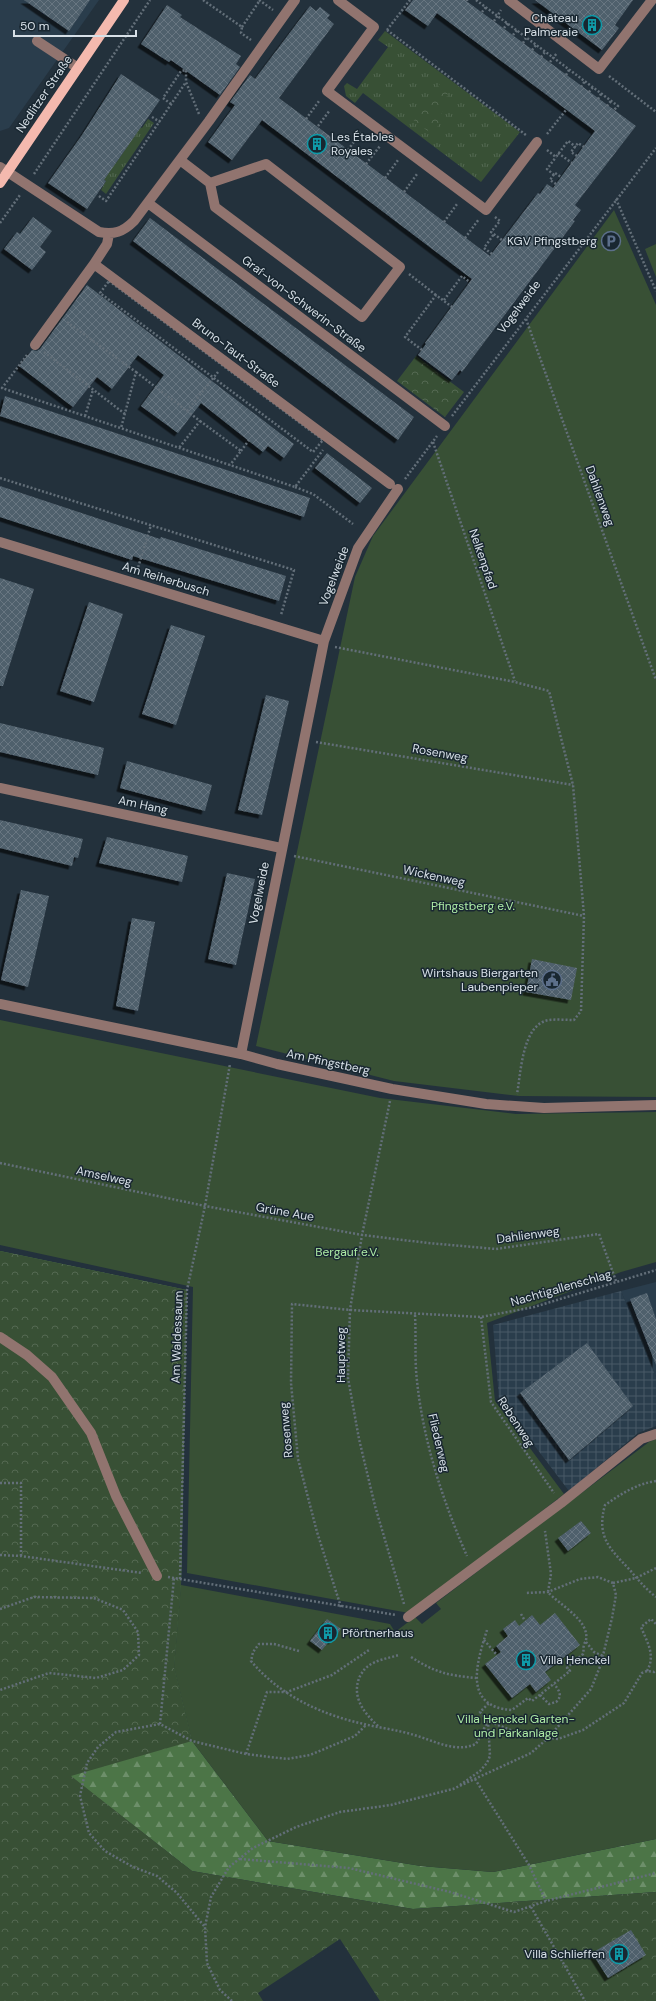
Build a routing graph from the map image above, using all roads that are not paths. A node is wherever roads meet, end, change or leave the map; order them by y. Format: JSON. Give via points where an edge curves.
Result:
{"nodes":[{"id":1,"x":124,"y":0,"type":"edge"},
{"id":2,"x":295,"y":0,"type":"edge"},
{"id":3,"x":338,"y":0,"type":"edge"},
{"id":4,"x":509,"y":0,"type":"edge"},
{"id":5,"x":652,"y":0,"type":"edge"},
{"id":6,"x":37,"y":41,"type":"dead end"},
{"id":7,"x":78,"y":68,"type":"junction"},
{"id":8,"x":538,"y":143,"type":"road end"},
{"id":9,"x":180,"y":160,"type":"junction"},
{"id":10,"x":4,"y":169,"type":"edge"},
{"id":11,"x":0,"y":183,"type":"edge"},
{"id":12,"x":210,"y":183,"type":"junction"},
{"id":13,"x":148,"y":203,"type":"junction"},
{"id":14,"x":109,"y":234,"type":"junction"},
{"id":15,"x":94,"y":264,"type":"junction"},
{"id":16,"x":35,"y":345,"type":"road end"},
{"id":17,"x":444,"y":426,"type":"road end"},
{"id":18,"x":394,"y":486,"type":"joint"},
{"id":19,"x":0,"y":542,"type":"edge"},
{"id":20,"x":324,"y":641,"type":"junction"},
{"id":21,"x":0,"y":788,"type":"edge"},
{"id":22,"x":281,"y":848,"type":"junction"},
{"id":23,"x":0,"y":1004,"type":"edge"},
{"id":24,"x":236,"y":1053,"type":"junction"},
{"id":25,"x":656,"y":1105,"type":"edge"},
{"id":26,"x":0,"y":1337,"type":"edge"},
{"id":27,"x":656,"y":1434,"type":"edge"},
{"id":28,"x":157,"y":1576,"type":"road end"},
{"id":29,"x":408,"y":1617,"type":"road end"}],
"edges":[{"from":1,"to":7,"type":"main road","name":"Nedlitzer Straße"},
{"from":2,"to":9,"type":"street"},
{"from":3,"to":8,"type":"street","via":[[374,27],[327,91],[486,210]]},
{"from":4,"to":5,"type":"street","via":[[599,69]]},
{"from":6,"to":7,"type":"street"},
{"from":7,"to":10,"type":"main road","name":"Nedlitzer Straße"},
{"from":9,"to":12,"type":"street"},
{"from":9,"to":13,"type":"street"},
{"from":10,"to":11,"type":"main road","name":"Nedlitzer Straße"},
{"from":10,"to":14,"type":"street","via":[[90,227]]},
{"from":12,"to":12,"type":"street","via":[[215,207],[362,317],[400,267],[266,164]]},
{"from":13,"to":14,"type":"street","via":[[126,229]]},
{"from":13,"to":17,"type":"street","name":"Graf-von-Schwerin-Straße"},
{"from":14,"to":15,"type":"street","via":[[107,244]]},
{"from":15,"to":16,"type":"street"},
{"from":15,"to":18,"type":"street","name":"Bruno-Taut-Straße"},
{"from":18,"to":20,"type":"street","name":"Vogelweide","via":[[358,548]]},
{"from":19,"to":20,"type":"street","name":"Am Reiherbusch"},
{"from":20,"to":22,"type":"street","name":"Vogelweide"},
{"from":21,"to":22,"type":"street","name":"Am Hang"},
{"from":22,"to":24,"type":"street","name":"Vogelweide"},
{"from":23,"to":24,"type":"street","name":"Am Pfingstberg"},
{"from":24,"to":25,"type":"street","name":"Am Pfingstberg","via":[[392,1089],[486,1104],[515,1107]]},
{"from":26,"to":28,"type":"street","via":[[27,1354],[52,1377],[91,1433],[116,1496]]},
{"from":27,"to":29,"type":"street","via":[[641,1440]]}]}
